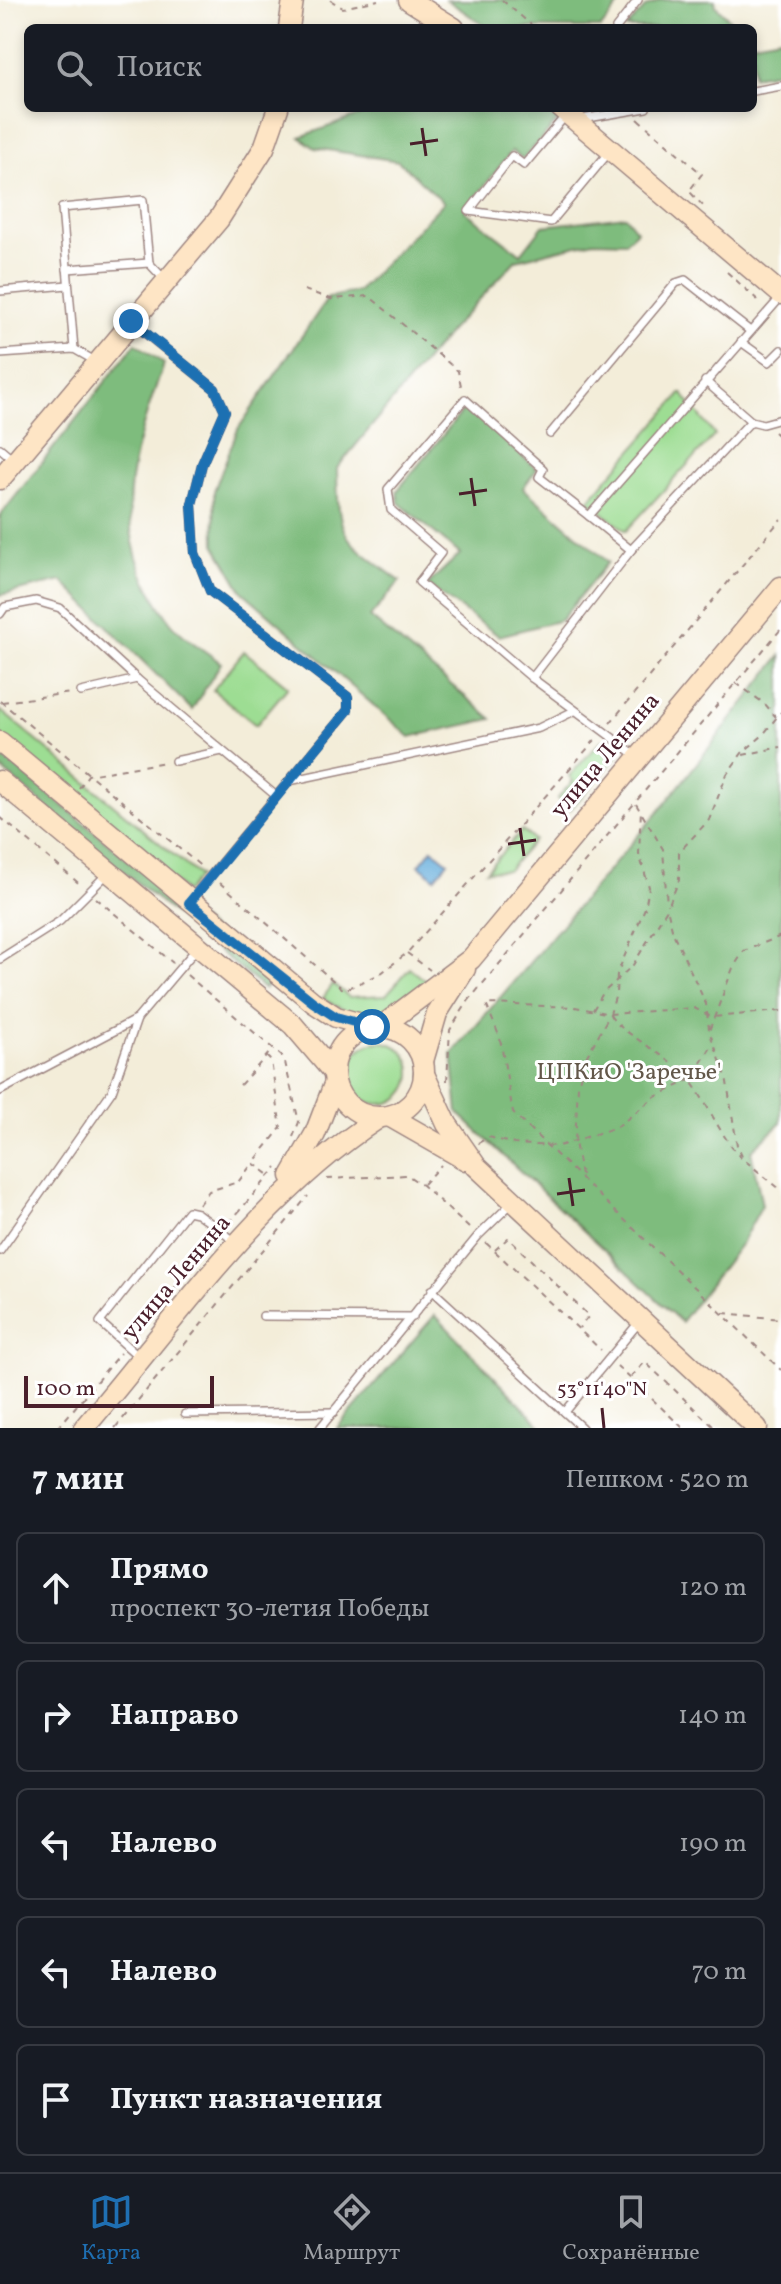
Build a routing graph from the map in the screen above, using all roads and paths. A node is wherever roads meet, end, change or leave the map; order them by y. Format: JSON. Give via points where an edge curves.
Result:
{"nodes":[{"id":1,"x":293,"y":0,"type":"edge"},
{"id":2,"x":330,"y":0,"type":"edge"},
{"id":3,"x":378,"y":0,"type":"edge"},
{"id":4,"x":409,"y":0,"type":"edge"},
{"id":5,"x":502,"y":0,"type":"edge"},
{"id":6,"x":638,"y":0,"type":"edge"},
{"id":7,"x":290,"y":24,"type":"edge"},
{"id":8,"x":448,"y":24,"type":"edge"},
{"id":9,"x":530,"y":24,"type":"edge"},
{"id":10,"x":619,"y":24,"type":"edge"},
{"id":11,"x":781,"y":86,"type":"edge"},
{"id":12,"x":757,"y":90,"type":"edge"},
{"id":13,"x":277,"y":112,"type":"edge"},
{"id":14,"x":594,"y":112,"type":"edge"},
{"id":15,"x":568,"y":114,"type":"edge"},
{"id":16,"x":610,"y":151,"type":"junction"},
{"id":17,"x":149,"y":263,"type":"junction"},
{"id":18,"x":67,"y":269,"type":"junction"},
{"id":19,"x":166,"y":281,"type":"junction"},
{"id":20,"x":68,"y":285,"type":"junction"},
{"id":21,"x":304,"y":290,"type":"dead end"},
{"id":22,"x":0,"y":291,"type":"edge"},
{"id":23,"x":781,"y":296,"type":"edge"},
{"id":24,"x":131,"y":321,"type":"junction"},
{"id":25,"x":750,"y":331,"type":"junction"},
{"id":26,"x":741,"y":342,"type":"junction"},
{"id":27,"x":74,"y":349,"type":"junction"},
{"id":28,"x":781,"y":350,"type":"edge"},
{"id":29,"x":0,"y":354,"type":"edge"},
{"id":30,"x":98,"y":362,"type":"junction"},
{"id":31,"x":705,"y":381,"type":"junction"},
{"id":32,"x":465,"y":399,"type":"junction"},
{"id":33,"x":781,"y":419,"type":"edge"},
{"id":34,"x":751,"y":421,"type":"junction"},
{"id":35,"x":550,"y":434,"type":"dead end"},
{"id":36,"x":8,"y":454,"type":"edge"},
{"id":37,"x":0,"y":479,"type":"edge"},
{"id":38,"x":589,"y":516,"type":"junction"},
{"id":39,"x":781,"y":519,"type":"edge"},
{"id":40,"x":631,"y":550,"type":"junction"},
{"id":41,"x":781,"y":587,"type":"edge"},
{"id":42,"x":0,"y":614,"type":"edge"},
{"id":43,"x":781,"y":629,"type":"edge"},
{"id":44,"x":532,"y":678,"type":"junction"},
{"id":45,"x":137,"y":679,"type":"junction"},
{"id":46,"x":735,"y":683,"type":"junction"},
{"id":47,"x":81,"y":692,"type":"joint"},
{"id":48,"x":1,"y":702,"type":"edge"},
{"id":49,"x":574,"y":711,"type":"junction"},
{"id":50,"x":781,"y":712,"type":"edge"},
{"id":51,"x":776,"y":717,"type":"junction"},
{"id":52,"x":604,"y":731,"type":"junction"},
{"id":53,"x":0,"y":742,"type":"edge"},
{"id":54,"x":781,"y":747,"type":"edge"},
{"id":55,"x":222,"y":751,"type":"junction"},
{"id":56,"x":740,"y":755,"type":"junction"},
{"id":57,"x":638,"y":758,"type":"junction"},
{"id":58,"x":175,"y":761,"type":"joint"},
{"id":59,"x":88,"y":775,"type":"junction"},
{"id":60,"x":0,"y":781,"type":"edge"},
{"id":61,"x":289,"y":781,"type":"junction"},
{"id":62,"x":275,"y":795,"type":"junction"},
{"id":63,"x":636,"y":803,"type":"junction"},
{"id":64,"x":641,"y":809,"type":"junction"},
{"id":65,"x":0,"y":817,"type":"edge"},
{"id":66,"x":109,"y":871,"type":"junction"},
{"id":67,"x":211,"y":875,"type":"junction"},
{"id":68,"x":90,"y":893,"type":"junction"},
{"id":69,"x":189,"y":903,"type":"junction"},
{"id":70,"x":667,"y":909,"type":"junction"},
{"id":71,"x":781,"y":936,"type":"edge"},
{"id":72,"x":198,"y":946,"type":"junction"},
{"id":73,"x":407,"y":953,"type":"junction"},
{"id":74,"x":0,"y":959,"type":"edge"},
{"id":75,"x":471,"y":959,"type":"junction"},
{"id":76,"x":180,"y":969,"type":"junction"},
{"id":77,"x":438,"y":975,"type":"dead end"},
{"id":78,"x":616,"y":982,"type":"junction"},
{"id":79,"x":592,"y":1011,"type":"junction"},
{"id":80,"x":781,"y":1011,"type":"edge"},
{"id":81,"x":610,"y":1014,"type":"junction"},
{"id":82,"x":706,"y":1014,"type":"junction"},
{"id":83,"x":712,"y":1017,"type":"junction"},
{"id":84,"x":137,"y":1019,"type":"junction"},
{"id":85,"x":376,"y":1027,"type":"junction"},
{"id":86,"x":709,"y":1031,"type":"junction"},
{"id":87,"x":713,"y":1043,"type":"junction"},
{"id":88,"x":273,"y":1048,"type":"junction"},
{"id":89,"x":266,"y":1056,"type":"junction"},
{"id":90,"x":423,"y":1068,"type":"junction"},
{"id":91,"x":335,"y":1078,"type":"junction"},
{"id":92,"x":690,"y":1080,"type":"junction"},
{"id":93,"x":240,"y":1085,"type":"dead end"},
{"id":94,"x":448,"y":1088,"type":"dead end"},
{"id":95,"x":0,"y":1091,"type":"edge"},
{"id":96,"x":384,"y":1116,"type":"junction"},
{"id":97,"x":469,"y":1137,"type":"dead end"},
{"id":98,"x":292,"y":1142,"type":"dead end"},
{"id":99,"x":575,"y":1142,"type":"junction"},
{"id":100,"x":547,"y":1145,"type":"junction"},
{"id":101,"x":743,"y":1159,"type":"junction"},
{"id":102,"x":253,"y":1163,"type":"junction"},
{"id":103,"x":279,"y":1164,"type":"dead end"},
{"id":104,"x":476,"y":1166,"type":"junction"},
{"id":105,"x":270,"y":1175,"type":"junction"},
{"id":106,"x":581,"y":1178,"type":"junction"},
{"id":107,"x":323,"y":1179,"type":"dead end"},
{"id":108,"x":781,"y":1190,"type":"edge"},
{"id":109,"x":313,"y":1191,"type":"dead end"},
{"id":110,"x":278,"y":1197,"type":"junction"},
{"id":111,"x":513,"y":1201,"type":"junction"},
{"id":112,"x":194,"y":1211,"type":"junction"},
{"id":113,"x":478,"y":1236,"type":"junction"},
{"id":114,"x":231,"y":1238,"type":"junction"},
{"id":115,"x":0,"y":1251,"type":"edge"},
{"id":116,"x":494,"y":1251,"type":"junction"},
{"id":117,"x":432,"y":1290,"type":"junction"},
{"id":118,"x":721,"y":1312,"type":"junction"},
{"id":119,"x":263,"y":1316,"type":"dead end"},
{"id":120,"x":413,"y":1317,"type":"junction"},
{"id":121,"x":642,"y":1319,"type":"junction"},
{"id":122,"x":781,"y":1319,"type":"edge"},
{"id":123,"x":578,"y":1329,"type":"junction"},
{"id":124,"x":134,"y":1353,"type":"junction"},
{"id":125,"x":608,"y":1357,"type":"junction"},
{"id":126,"x":781,"y":1370,"type":"edge"},
{"id":127,"x":630,"y":1378,"type":"junction"},
{"id":128,"x":334,"y":1412,"type":"junction"},
{"id":129,"x":565,"y":1412,"type":"junction"},
{"id":130,"x":185,"y":1414,"type":"dead end"},
{"id":131,"x":58,"y":1428,"type":"edge"},
{"id":132,"x":84,"y":1428,"type":"edge"},
{"id":133,"x":115,"y":1428,"type":"edge"},
{"id":134,"x":320,"y":1428,"type":"edge"},
{"id":135,"x":582,"y":1428,"type":"edge"},
{"id":136,"x":683,"y":1428,"type":"edge"},
{"id":137,"x":715,"y":1428,"type":"edge"},
{"id":138,"x":757,"y":1428,"type":"edge"}],
"edges":[{"from":1,"to":7,"type":"main road"},
{"from":2,"to":3,"type":"path","via":[[343,8]]},
{"from":4,"to":8,"type":"main road"},
{"from":5,"to":9,"type":"path"},
{"from":6,"to":10,"type":"lane"},
{"from":11,"to":12,"type":"lane"},
{"from":13,"to":19,"type":"main road","via":[[242,188]]},
{"from":14,"to":15,"type":"lane"},
{"from":15,"to":16,"type":"main road"},
{"from":15,"to":16,"type":"lane","via":[[524,165],[512,156],[469,211],[551,222]]},
{"from":16,"to":23,"type":"main road"},
{"from":17,"to":18,"type":"lane"},
{"from":17,"to":18,"type":"lane","via":[[143,200],[62,208]]},
{"from":17,"to":19,"type":"lane"},
{"from":18,"to":20,"type":"lane"},
{"from":19,"to":24,"type":"main road"},
{"from":20,"to":22,"type":"lane"},
{"from":20,"to":27,"type":"lane"},
{"from":21,"to":32,"type":"path","via":[[331,299],[369,296],[458,371]]},
{"from":23,"to":25,"type":"lane"},
{"from":24,"to":30,"type":"main road"},
{"from":24,"to":61,"type":"lane","via":[[215,389],[225,411],[192,504],[195,553],[210,591],[348,697],[348,710]]},
{"from":25,"to":26,"type":"lane"},
{"from":25,"to":35,"type":"lane","via":[[685,280],[676,283]]},
{"from":26,"to":28,"type":"lane","via":[[769,362]]},
{"from":26,"to":31,"type":"lane"},
{"from":27,"to":29,"type":"lane"},
{"from":27,"to":30,"type":"lane"},
{"from":30,"to":36,"type":"main road"},
{"from":31,"to":34,"type":"lane"},
{"from":31,"to":38,"type":"lane"},
{"from":32,"to":38,"type":"lane","via":[[543,469],[539,477]]},
{"from":32,"to":44,"type":"lane","via":[[388,489],[391,510],[441,553],[419,582]]},
{"from":33,"to":34,"type":"lane"},
{"from":34,"to":40,"type":"lane"},
{"from":36,"to":37,"type":"main road"},
{"from":38,"to":40,"type":"lane"},
{"from":39,"to":52,"type":"path"},
{"from":40,"to":44,"type":"lane"},
{"from":41,"to":57,"type":"main road","name":"улица Ленина"},
{"from":42,"to":45,"type":"lane","via":[[5,607],[36,601],[60,608]]},
{"from":43,"to":46,"type":"path"},
{"from":44,"to":49,"type":"lane"},
{"from":45,"to":47,"type":"lane"},
{"from":45,"to":55,"type":"lane"},
{"from":46,"to":51,"type":"path"},
{"from":46,"to":63,"type":"path"},
{"from":47,"to":48,"type":"path"},
{"from":48,"to":59,"type":"path"},
{"from":49,"to":52,"type":"lane"},
{"from":49,"to":61,"type":"lane","via":[[539,728]]},
{"from":50,"to":51,"type":"path"},
{"from":51,"to":56,"type":"path"},
{"from":52,"to":57,"type":"lane"},
{"from":52,"to":73,"type":"path"},
{"from":53,"to":69,"type":"main road"},
{"from":54,"to":56,"type":"path"},
{"from":55,"to":58,"type":"lane"},
{"from":55,"to":62,"type":"lane"},
{"from":56,"to":70,"type":"path","via":[[709,820],[679,852],[679,880]]},
{"from":57,"to":75,"type":"main road","name":"улица Ленина"},
{"from":58,"to":59,"type":"path"},
{"from":59,"to":67,"type":"path"},
{"from":60,"to":66,"type":"main road"},
{"from":61,"to":62,"type":"lane"},
{"from":62,"to":67,"type":"lane"},
{"from":63,"to":64,"type":"path"},
{"from":63,"to":94,"type":"path","via":[[469,1000],[450,1030]]},
{"from":64,"to":70,"type":"path","via":[[663,849]]},
{"from":64,"to":78,"type":"path","via":[[639,854],[649,887]]},
{"from":65,"to":68,"type":"path"},
{"from":66,"to":68,"type":"lane"},
{"from":66,"to":72,"type":"main road"},
{"from":67,"to":69,"type":"lane"},
{"from":67,"to":73,"type":"path","via":[[344,990],[380,974]]},
{"from":68,"to":74,"type":"lane","via":[[60,921]]},
{"from":68,"to":76,"type":"path"},
{"from":69,"to":85,"type":"main road","via":[[313,1002],[336,1017]]},
{"from":70,"to":78,"type":"path","via":[[633,965]]},
{"from":70,"to":82,"type":"path"},
{"from":71,"to":83,"type":"path","via":[[744,951]]},
{"from":72,"to":76,"type":"lane"},
{"from":72,"to":91,"type":"main road","via":[[293,1025]]},
{"from":73,"to":77,"type":"path"},
{"from":75,"to":85,"type":"main road","name":"улица Ленина"},
{"from":75,"to":90,"type":"main road","name":"улица Ленина","via":[[437,1013]]},
{"from":76,"to":84,"type":"lane"},
{"from":76,"to":88,"type":"path"},
{"from":78,"to":79,"type":"path"},
{"from":78,"to":81,"type":"path"},
{"from":79,"to":81,"type":"path"},
{"from":79,"to":100,"type":"path","via":[[486,1004],[500,1038],[513,1113]]},
{"from":80,"to":83,"type":"path"},
{"from":81,"to":82,"type":"path","via":[[694,1008]]},
{"from":81,"to":92,"type":"path"},
{"from":81,"to":99,"type":"path","via":[[584,1061]]},
{"from":82,"to":83,"type":"path"},
{"from":82,"to":86,"type":"path"},
{"from":83,"to":86,"type":"path"},
{"from":84,"to":95,"type":"lane"},
{"from":84,"to":115,"type":"lane","via":[[112,1091]]},
{"from":85,"to":90,"type":"main road","via":[[408,1037]]},
{"from":85,"to":91,"type":"main road","via":[[344,1043]]},
{"from":86,"to":87,"type":"path"},
{"from":87,"to":92,"type":"path"},
{"from":87,"to":101,"type":"path","via":[[726,1076]]},
{"from":88,"to":89,"type":"path"},
{"from":88,"to":98,"type":"path","via":[[284,1058],[295,1099],[299,1122]]},
{"from":89,"to":93,"type":"path"},
{"from":89,"to":102,"type":"path","via":[[281,1128]]},
{"from":90,"to":96,"type":"main road","via":[[413,1101]]},
{"from":90,"to":104,"type":"main road","via":[[447,1124]]},
{"from":91,"to":96,"type":"main road","via":[[352,1107]]},
{"from":91,"to":110,"type":"main road","name":"улица Ленина","via":[[315,1134]]},
{"from":92,"to":99,"type":"path","via":[[655,1097],[617,1127]]},
{"from":92,"to":101,"type":"path"},
{"from":96,"to":104,"type":"main road"},
{"from":96,"to":110,"type":"main road","name":"улица Ленина","via":[[339,1143]]},
{"from":97,"to":100,"type":"path","via":[[478,1144],[489,1137]]},
{"from":99,"to":100,"type":"path"},
{"from":99,"to":106,"type":"path"},
{"from":100,"to":106,"type":"path"},
{"from":101,"to":108,"type":"path"},
{"from":102,"to":105,"type":"path"},
{"from":102,"to":112,"type":"path","via":[[238,1182],[209,1191]]},
{"from":103,"to":105,"type":"path"},
{"from":104,"to":111,"type":"main road"},
{"from":105,"to":114,"type":"path"},
{"from":106,"to":118,"type":"path"},
{"from":107,"to":113,"type":"path","via":[[407,1175]]},
{"from":109,"to":133,"type":"path"},
{"from":110,"to":114,"type":"main road","name":"улица Ленина"},
{"from":111,"to":113,"type":"lane"},
{"from":111,"to":121,"type":"main road"},
{"from":112,"to":114,"type":"lane"},
{"from":112,"to":124,"type":"lane","via":[[188,1211],[101,1319],[101,1325]]},
{"from":113,"to":116,"type":"path"},
{"from":113,"to":117,"type":"lane"},
{"from":114,"to":124,"type":"main road","name":"улица Ленина"},
{"from":114,"to":124,"type":"path"},
{"from":116,"to":123,"type":"path"},
{"from":116,"to":123,"type":"path","via":[[508,1238],[589,1316]]},
{"from":117,"to":120,"type":"lane"},
{"from":117,"to":129,"type":"lane"},
{"from":118,"to":122,"type":"path"},
{"from":118,"to":126,"type":"path"},
{"from":119,"to":120,"type":"lane"},
{"from":120,"to":128,"type":"lane"},
{"from":121,"to":125,"type":"lane"},
{"from":121,"to":138,"type":"main road"},
{"from":123,"to":125,"type":"path"},
{"from":124,"to":131,"type":"path"},
{"from":124,"to":132,"type":"main road","name":"улица Ленина"},
{"from":125,"to":127,"type":"path"},
{"from":125,"to":129,"type":"lane"},
{"from":127,"to":136,"type":"path"},
{"from":127,"to":137,"type":"path","via":[[645,1362]]},
{"from":128,"to":130,"type":"lane"},
{"from":128,"to":134,"type":"lane"},
{"from":129,"to":135,"type":"lane"}]}
